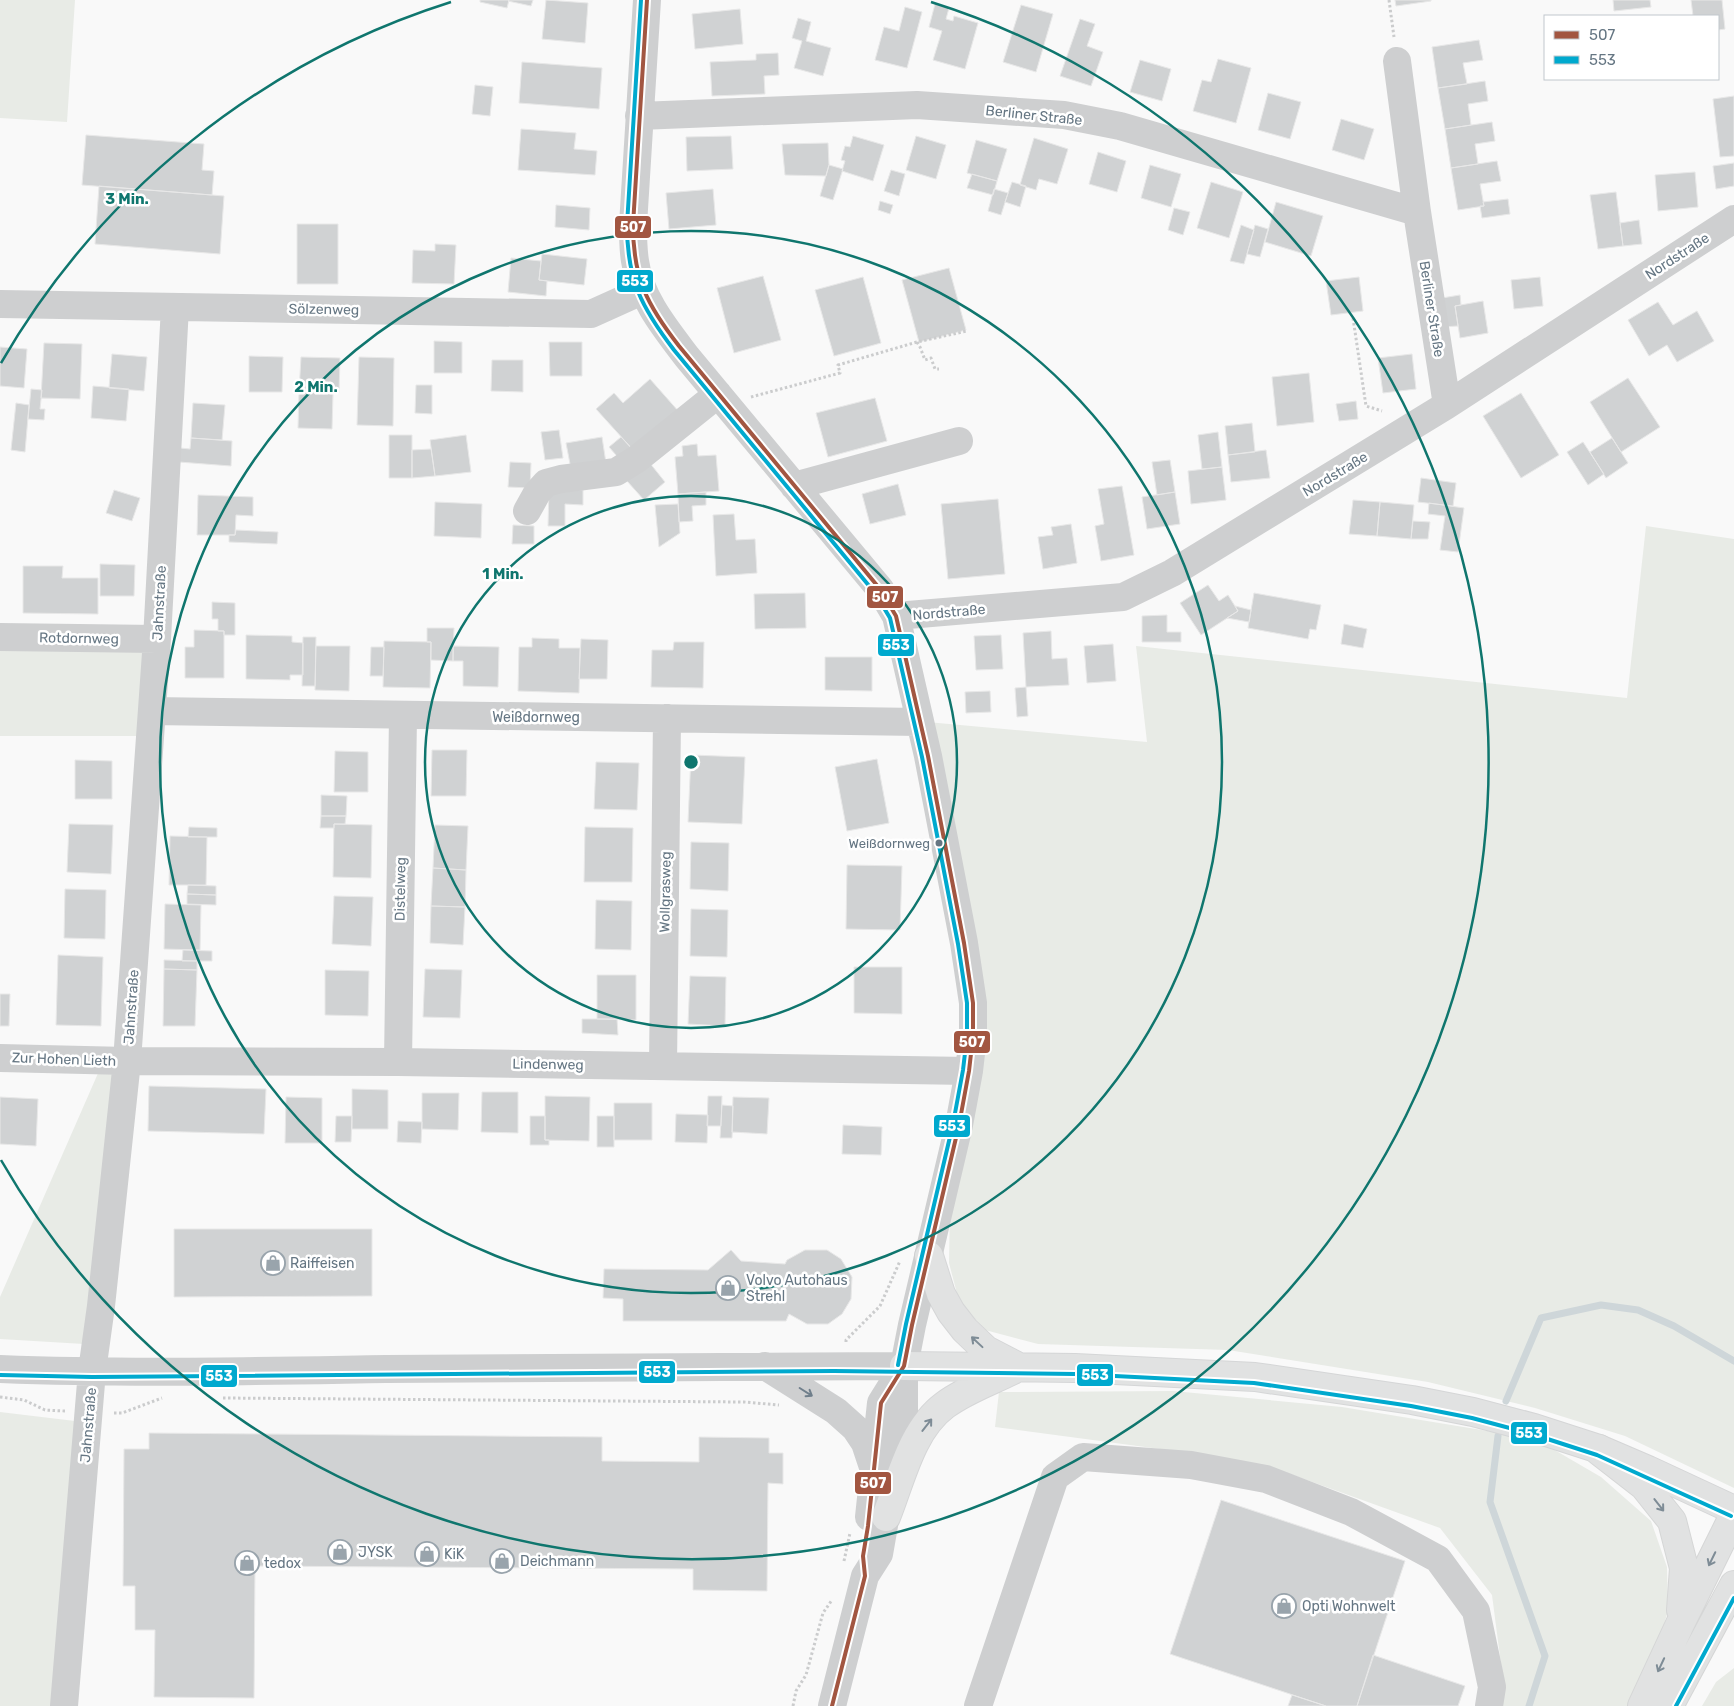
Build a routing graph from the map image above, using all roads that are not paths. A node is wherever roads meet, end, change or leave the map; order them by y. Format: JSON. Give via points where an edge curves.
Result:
{"nodes":[{"id":1,"x":648,"y":0,"type":"edge"},
{"id":2,"x":1397,"y":61,"type":"road end"},
{"id":3,"x":639,"y":116,"type":"junction"},
{"id":4,"x":1417,"y":212,"type":"junction"},
{"id":5,"x":1734,"y":219,"type":"edge"},
{"id":6,"x":642,"y":290,"type":"junction"},
{"id":7,"x":0,"y":304,"type":"edge"},
{"id":8,"x":175,"y":307,"type":"junction"},
{"id":9,"x":722,"y":398,"type":"junction"},
{"id":10,"x":1447,"y":406,"type":"junction"},
{"id":11,"x":959,"y":442,"type":"dead end"},
{"id":12,"x":794,"y":486,"type":"junction"},
{"id":13,"x":527,"y":510,"type":"dead end"},
{"id":14,"x":896,"y":616,"type":"junction"},
{"id":15,"x":0,"y":637,"type":"edge"},
{"id":16,"x":157,"y":639,"type":"junction"},
{"id":17,"x":152,"y":711,"type":"junction"},
{"id":18,"x":403,"y":716,"type":"junction"},
{"id":19,"x":666,"y":718,"type":"junction"},
{"id":20,"x":920,"y":722,"type":"junction"},
{"id":21,"x":0,"y":1058,"type":"edge"},
{"id":22,"x":127,"y":1061,"type":"junction"},
{"id":23,"x":398,"y":1062,"type":"junction"},
{"id":24,"x":663,"y":1066,"type":"junction"},
{"id":25,"x":969,"y":1071,"type":"junction"},
{"id":26,"x":928,"y":1256,"type":"junction"},
{"id":27,"x":765,"y":1366,"type":"junction"},
{"id":28,"x":904,"y":1366,"type":"junction"},
{"id":29,"x":1019,"y":1367,"type":"junction"},
{"id":30,"x":0,"y":1369,"type":"edge"},
{"id":31,"x":92,"y":1371,"type":"junction"},
{"id":32,"x":1599,"y":1449,"type":"junction"},
{"id":33,"x":874,"y":1468,"type":"junction"},
{"id":34,"x":1734,"y":1510,"type":"edge"},
{"id":35,"x":1734,"y":1515,"type":"edge"},
{"id":36,"x":886,"y":1517,"type":"junction"},
{"id":37,"x":854,"y":1570,"type":"junction"},
{"id":38,"x":1734,"y":1584,"type":"edge"},
{"id":39,"x":1680,"y":1624,"type":"junction"},
{"id":40,"x":1734,"y":1626,"type":"edge"},
{"id":41,"x":1688,"y":1670,"type":"junction"},
{"id":42,"x":64,"y":1706,"type":"edge"},
{"id":43,"x":832,"y":1706,"type":"edge"},
{"id":44,"x":978,"y":1706,"type":"edge"},
{"id":45,"x":1489,"y":1706,"type":"edge"},
{"id":46,"x":1642,"y":1706,"type":"edge"},
{"id":47,"x":1669,"y":1706,"type":"edge"}],
"edges":[{"from":1,"to":3,"type":"street"},
{"from":2,"to":4,"type":"street","name":"Berliner Straße"},
{"from":3,"to":4,"type":"street","name":"Berliner Straße","via":[[917,105],[1064,115],[1120,126]]},
{"from":3,"to":6,"type":"street","via":[[633,225],[635,262]]},
{"from":4,"to":10,"type":"street","name":"Berliner Straße"},
{"from":5,"to":10,"type":"street","name":"Nordstraße"},
{"from":6,"to":8,"type":"street","name":"Sölzenweg","via":[[591,314]]},
{"from":6,"to":9,"type":"street","via":[[663,324]]},
{"from":7,"to":8,"type":"street","name":"Sölzenweg"},
{"from":8,"to":16,"type":"street","name":"Jahnstraße"},
{"from":9,"to":12,"type":"street"},
{"from":9,"to":13,"type":"street","via":[[616,472],[546,483]]},
{"from":10,"to":14,"type":"street","name":"Nordstraße","via":[[1172,573],[1123,597]]},
{"from":11,"to":12,"type":"street"},
{"from":12,"to":14,"type":"street","via":[[880,589]]},
{"from":14,"to":20,"type":"street"},
{"from":15,"to":16,"type":"street","name":"Rotdornweg"},
{"from":16,"to":17,"type":"street","name":"Jahnstraße"},
{"from":17,"to":18,"type":"street","name":"Weißdornweg"},
{"from":17,"to":22,"type":"street","name":"Jahnstraße"},
{"from":18,"to":19,"type":"street","name":"Weißdornweg"},
{"from":18,"to":23,"type":"street","name":"Distelweg"},
{"from":19,"to":20,"type":"street","name":"Weißdornweg"},
{"from":19,"to":24,"type":"street","name":"Wollgrasweg"},
{"from":20,"to":25,"type":"street","via":[[961,924],[973,1003]]},
{"from":21,"to":22,"type":"street","name":"Zur Hohen Lieth"},
{"from":22,"to":23,"type":"street","name":"Lindenweg"},
{"from":22,"to":31,"type":"street","name":"Jahnstraße"},
{"from":23,"to":24,"type":"street","name":"Lindenweg"},
{"from":24,"to":25,"type":"street","name":"Lindenweg"},
{"from":25,"to":26,"type":"street"},
{"from":26,"to":28,"type":"street"},
{"from":29,"to":26,"type":"main road","one_way":true,"via":[[986,1350],[965,1330],[941,1294]]},
{"from":27,"to":28,"type":"street"},
{"from":27,"to":31,"type":"street"},
{"from":27,"to":33,"type":"street","one_way":true,"via":[[836,1411],[855,1428]]},
{"from":28,"to":29,"type":"main road"},
{"from":28,"to":33,"type":"street","via":[[881,1403]]},
{"from":28,"to":36,"type":"street","via":[[904,1411]]},
{"from":29,"to":32,"type":"main road","via":[[1255,1377],[1357,1391],[1473,1412]]},
{"from":36,"to":29,"type":"main road","one_way":true,"via":[[912,1449],[925,1425],[944,1406]]},
{"from":30,"to":31,"type":"street"},
{"from":31,"to":42,"type":"street","name":"Jahnstraße"},
{"from":32,"to":34,"type":"main road"},
{"from":32,"to":39,"type":"main road","one_way":true,"via":[[1644,1486],[1672,1522],[1684,1568]]},
{"from":33,"to":37,"type":"street","via":[[863,1556]]},
{"from":35,"to":39,"type":"main road","one_way":true},
{"from":36,"to":37,"type":"street","via":[[879,1554]]},
{"from":37,"to":43,"type":"street"},
{"from":38,"to":41,"type":"main road"},
{"from":39,"to":46,"type":"main road","one_way":true},
{"from":40,"to":41,"type":"main road"},
{"from":41,"to":47,"type":"main road"},
{"from":44,"to":45,"type":"street","via":[[1055,1477],[1083,1457],[1190,1465],[1266,1479],[1351,1512],[1438,1559],[1476,1611],[1492,1688]]}]}
